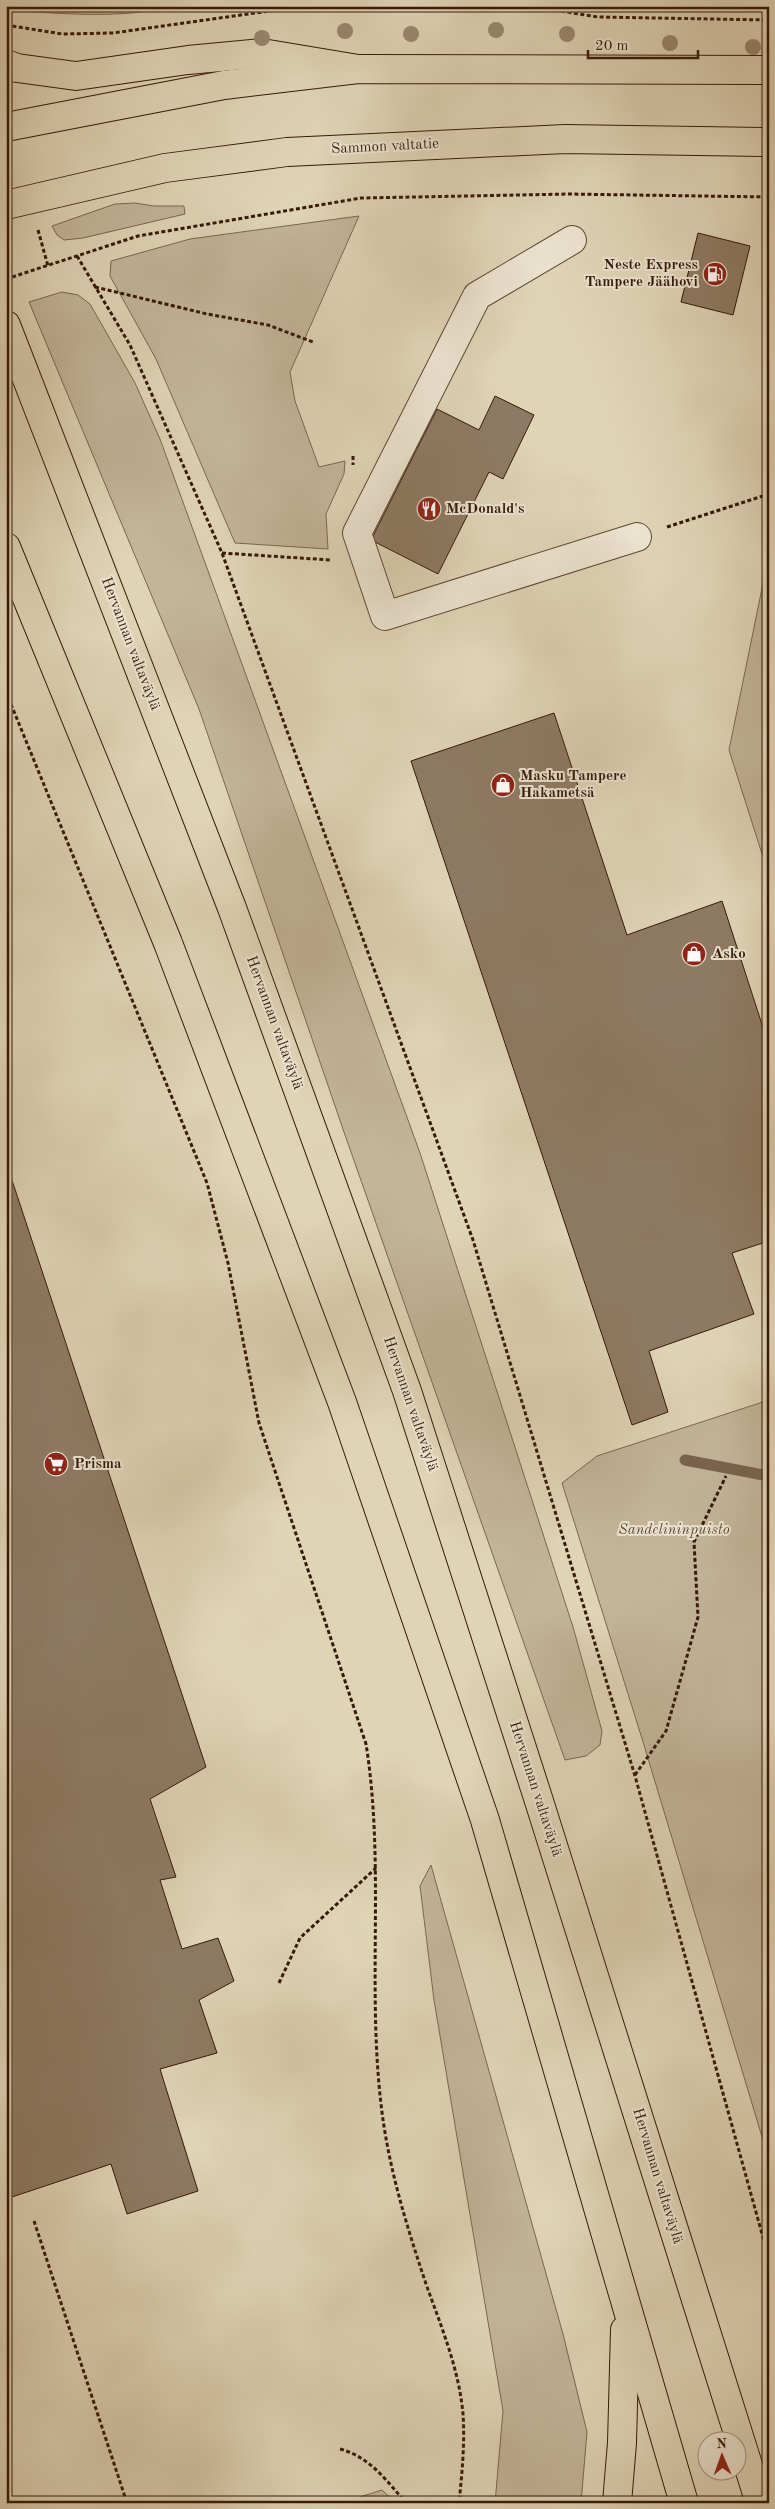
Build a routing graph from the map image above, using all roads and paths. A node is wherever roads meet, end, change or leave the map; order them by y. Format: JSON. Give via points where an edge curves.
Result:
{"nodes":[{"id":1,"x":305,"y":6,"type":"edge"},
{"id":2,"x":529,"y":6,"type":"edge"},
{"id":3,"x":769,"y":20,"type":"edge"},
{"id":4,"x":6,"y":25,"type":"edge"},
{"id":5,"x":6,"y":64,"type":"edge"},
{"id":6,"x":358,"y":69,"type":"junction"},
{"id":7,"x":769,"y":70,"type":"edge"},
{"id":8,"x":6,"y":127,"type":"edge"},
{"id":9,"x":769,"y":142,"type":"edge"},
{"id":10,"x":769,"y":197,"type":"edge"},
{"id":11,"x":6,"y":205,"type":"edge"},
{"id":12,"x":572,"y":240,"type":"dead end"},
{"id":13,"x":77,"y":256,"type":"junction"},
{"id":14,"x":6,"y":279,"type":"edge"},
{"id":15,"x":94,"y":286,"type":"junction"},
{"id":16,"x":6,"y":325,"type":"edge"},
{"id":17,"x":313,"y":342,"type":"dead end"},
{"id":18,"x":769,"y":494,"type":"edge"},
{"id":19,"x":636,"y":537,"type":"joint"},
{"id":20,"x":6,"y":547,"type":"edge"},
{"id":21,"x":222,"y":553,"type":"junction"},
{"id":22,"x":369,"y":568,"type":"junction"},
{"id":23,"x":6,"y":692,"type":"edge"},
{"id":24,"x":726,"y":1476,"type":"dead end"},
{"id":25,"x":635,"y":1776,"type":"junction"},
{"id":26,"x":376,"y":1868,"type":"junction"},
{"id":27,"x":279,"y":1983,"type":"dead end"},
{"id":28,"x":34,"y":2221,"type":"dead end"},
{"id":29,"x":769,"y":2259,"type":"edge"},
{"id":30,"x":625,"y":2306,"type":"junction"},
{"id":31,"x":340,"y":2449,"type":"dead end"},
{"id":32,"x":127,"y":2503,"type":"edge"},
{"id":33,"x":406,"y":2503,"type":"edge"},
{"id":34,"x":459,"y":2503,"type":"edge"},
{"id":35,"x":616,"y":2503,"type":"edge"},
{"id":36,"x":684,"y":2503,"type":"edge"},
{"id":37,"x":760,"y":2503,"type":"edge"}],
"edges":[{"from":1,"to":4,"type":"path","via":[[112,33],[62,34]]},
{"from":2,"to":3,"type":"path","via":[[598,17]]},
{"from":5,"to":6,"type":"main road","via":[[76,76],[262,52]]},
{"from":6,"to":7,"type":"main road"},
{"from":6,"to":8,"type":"main road","via":[[224,85]]},
{"from":9,"to":11,"type":"main road","name":"Sammon valtatie","via":[[565,139],[287,152],[165,168]]},
{"from":10,"to":13,"type":"path","via":[[568,194],[361,198],[138,236]]},
{"from":12,"to":22,"type":"lane","via":[[477,296],[357,533]]},
{"from":13,"to":14,"type":"path"},
{"from":13,"to":15,"type":"path"},
{"from":15,"to":17,"type":"path","via":[[268,325]]},
{"from":15,"to":21,"type":"path","via":[[130,345]]},
{"from":16,"to":37,"type":"main road","name":"Hervannan valtaväylä","via":[[232,908],[407,1391]]},
{"from":18,"to":19,"type":"path"},
{"from":19,"to":22,"type":"lane","via":[[385,616]]},
{"from":20,"to":30,"type":"main road","via":[[168,943],[342,1402],[485,1820],[607,2234]]},
{"from":21,"to":22,"type":"path","via":[[343,561]]},
{"from":21,"to":25,"type":"path","via":[[473,1240]]},
{"from":23,"to":26,"type":"path","via":[[207,1183],[228,1263],[259,1423],[366,1744],[373,1785]]},
{"from":24,"to":25,"type":"path","via":[[694,1542],[698,1617],[666,1731]]},
{"from":25,"to":29,"type":"path"},
{"from":26,"to":27,"type":"path","via":[[300,1938]]},
{"from":26,"to":34,"type":"path","via":[[375,1986],[380,2102],[389,2160],[405,2222],[455,2367],[463,2414]]},
{"from":28,"to":32,"type":"path"},
{"from":30,"to":35,"type":"main road","via":[[622,2443]]},
{"from":30,"to":36,"type":"main road"},
{"from":31,"to":33,"type":"path","via":[[356,2453]]}]}
